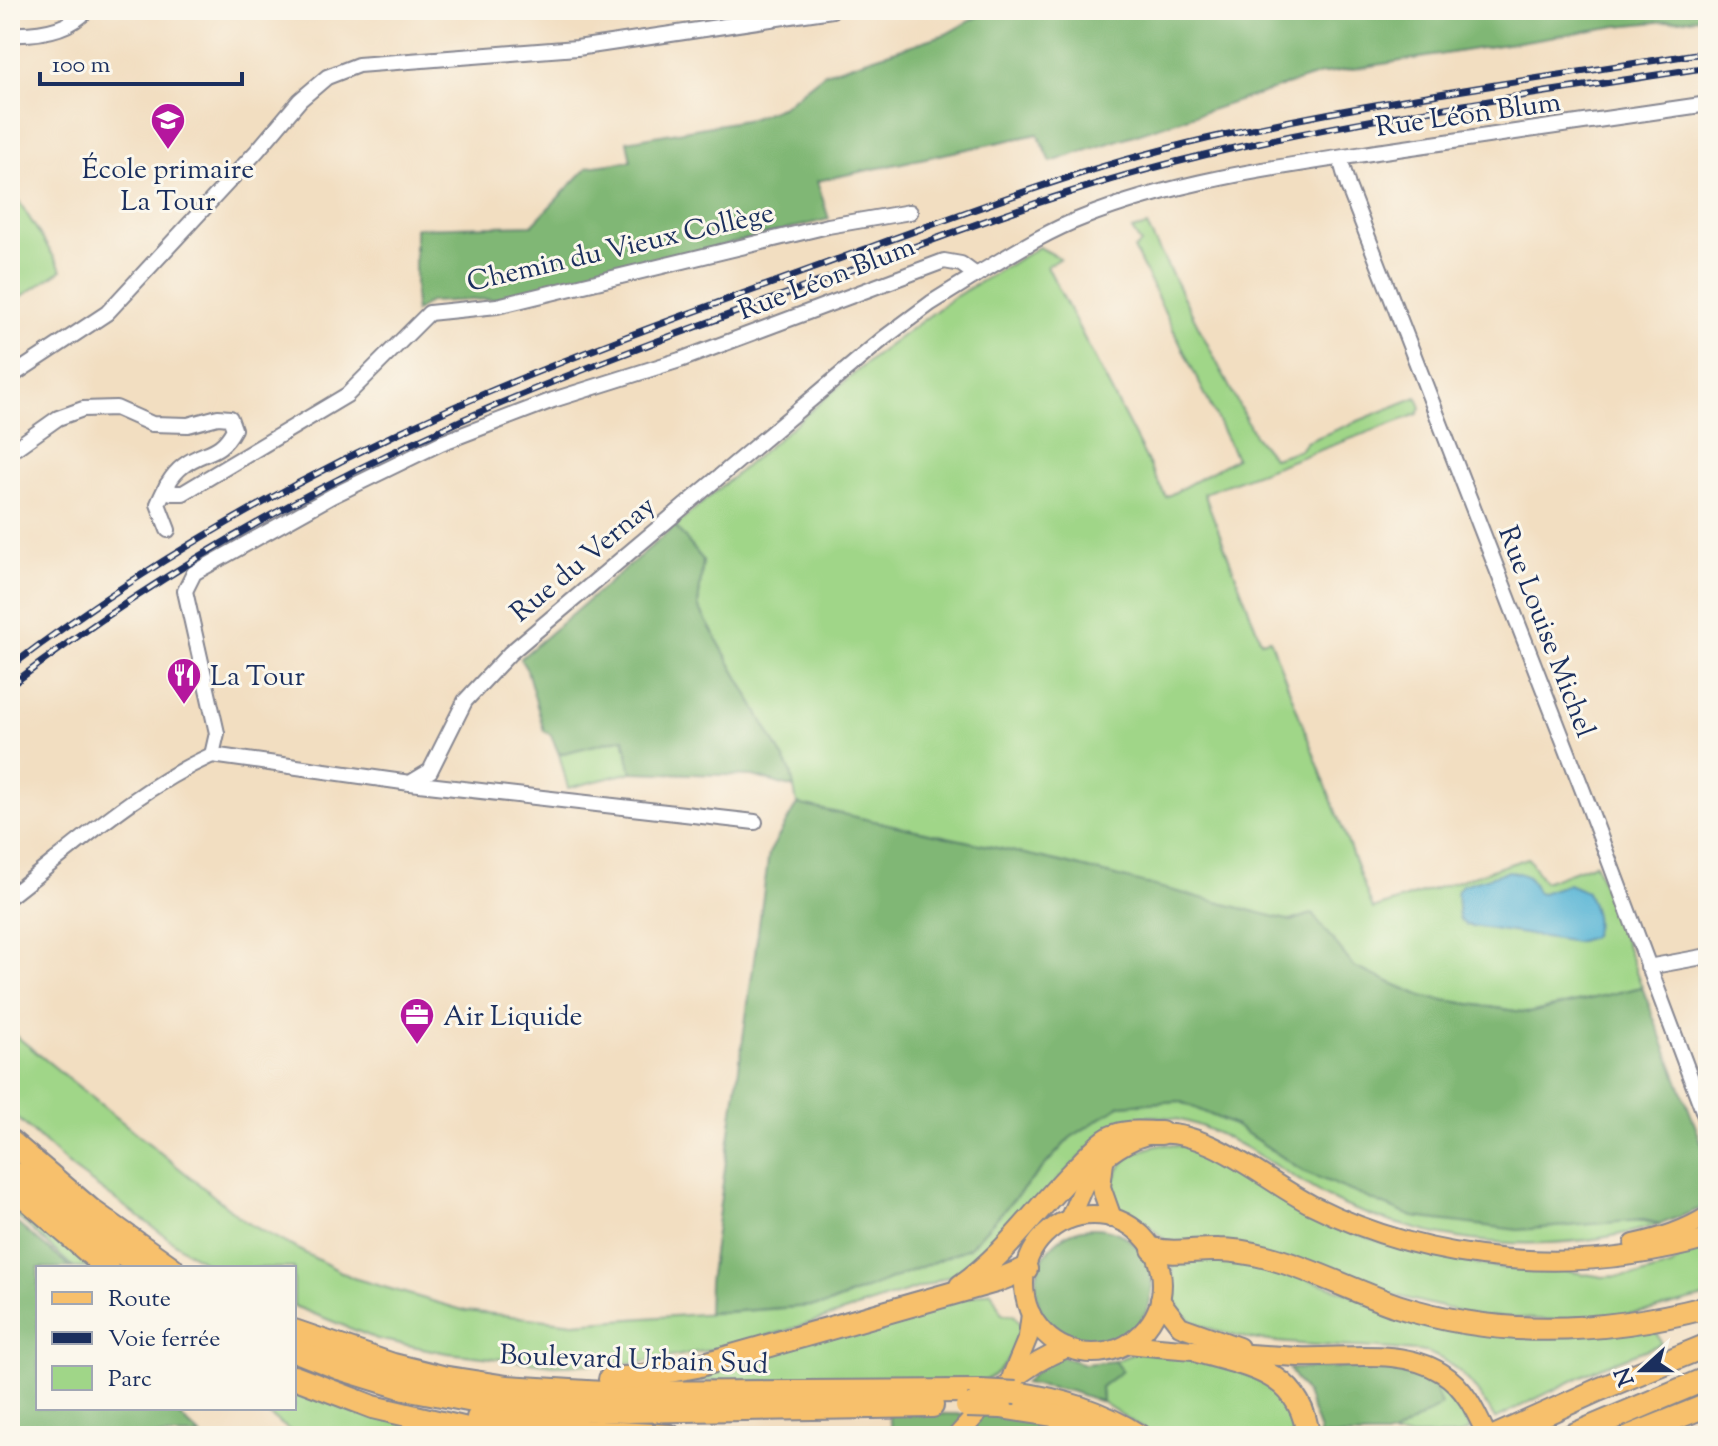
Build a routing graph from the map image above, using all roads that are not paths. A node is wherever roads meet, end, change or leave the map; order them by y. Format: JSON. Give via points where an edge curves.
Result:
{"nodes":[{"id":1,"x":87,"y":10,"type":"edge"},
{"id":2,"x":832,"y":10,"type":"edge"},
{"id":3,"x":804,"y":12,"type":"edge"},
{"id":4,"x":10,"y":34,"type":"edge"},
{"id":5,"x":1708,"y":104,"type":"edge"},
{"id":6,"x":1340,"y":158,"type":"junction"},
{"id":7,"x":910,"y":212,"type":"dead end"},
{"id":8,"x":976,"y":275,"type":"junction"},
{"id":9,"x":10,"y":377,"type":"edge"},
{"id":10,"x":10,"y":452,"type":"edge"},
{"id":11,"x":167,"y":485,"type":"junction"},
{"id":12,"x":168,"y":530,"type":"dead end"},
{"id":13,"x":212,"y":755,"type":"junction"},
{"id":14,"x":410,"y":783,"type":"junction"},
{"id":15,"x":755,"y":822,"type":"dead end"},
{"id":16,"x":10,"y":896,"type":"edge"},
{"id":17,"x":1708,"y":956,"type":"edge"},
{"id":18,"x":1648,"y":967,"type":"junction"},
{"id":19,"x":1708,"y":1124,"type":"edge"},
{"id":20,"x":1161,"y":1133,"type":"junction"},
{"id":21,"x":10,"y":1141,"type":"edge"},
{"id":22,"x":1104,"y":1162,"type":"junction"},
{"id":23,"x":13,"y":1172,"type":"edge"},
{"id":24,"x":1708,"y":1216,"type":"edge"},
{"id":25,"x":1112,"y":1218,"type":"junction"},
{"id":26,"x":1069,"y":1219,"type":"junction"},
{"id":27,"x":1708,"y":1239,"type":"edge"},
{"id":28,"x":1153,"y":1249,"type":"junction"},
{"id":29,"x":1508,"y":1258,"type":"junction"},
{"id":30,"x":105,"y":1266,"type":"edge"},
{"id":31,"x":122,"y":1266,"type":"edge"},
{"id":32,"x":138,"y":1266,"type":"edge"},
{"id":33,"x":169,"y":1266,"type":"edge"},
{"id":34,"x":1026,"y":1269,"type":"junction"},
{"id":35,"x":948,"y":1294,"type":"junction"},
{"id":36,"x":1160,"y":1300,"type":"junction"},
{"id":37,"x":1708,"y":1307,"type":"edge"},
{"id":38,"x":1031,"y":1314,"type":"junction"},
{"id":39,"x":296,"y":1332,"type":"edge"},
{"id":40,"x":1128,"y":1344,"type":"junction"},
{"id":41,"x":1708,"y":1345,"type":"edge"},
{"id":42,"x":1067,"y":1348,"type":"junction"},
{"id":43,"x":296,"y":1351,"type":"edge"},
{"id":44,"x":1201,"y":1352,"type":"junction"},
{"id":45,"x":1253,"y":1353,"type":"junction"},
{"id":46,"x":296,"y":1364,"type":"edge"},
{"id":47,"x":296,"y":1378,"type":"edge"},
{"id":48,"x":1708,"y":1378,"type":"edge"},
{"id":49,"x":507,"y":1387,"type":"junction"},
{"id":50,"x":1009,"y":1393,"type":"junction"},
{"id":51,"x":973,"y":1398,"type":"junction"},
{"id":52,"x":1708,"y":1405,"type":"edge"},
{"id":53,"x":1708,"y":1413,"type":"edge"},
{"id":54,"x":497,"y":1436,"type":"edge"},
{"id":55,"x":670,"y":1436,"type":"edge"},
{"id":56,"x":957,"y":1436,"type":"edge"},
{"id":57,"x":1109,"y":1436,"type":"edge"},
{"id":58,"x":1139,"y":1436,"type":"edge"},
{"id":59,"x":1308,"y":1436,"type":"edge"},
{"id":60,"x":1487,"y":1436,"type":"edge"},
{"id":61,"x":1496,"y":1436,"type":"edge"},
{"id":62,"x":1571,"y":1436,"type":"edge"},
{"id":63,"x":1631,"y":1436,"type":"edge"},
{"id":64,"x":1666,"y":1436,"type":"edge"}],
"edges":[{"from":1,"to":4,"type":"street","via":[[49,32]]},
{"from":2,"to":3,"type":"street"},
{"from":3,"to":9,"type":"street","via":[[577,48],[358,65],[327,77],[300,100],[107,313]]},
{"from":5,"to":6,"type":"street","name":"Rue Léon Blum"},
{"from":6,"to":8,"type":"street","name":"Rue Léon Blum","via":[[1181,188],[1083,217]]},
{"from":6,"to":18,"type":"street","name":"Rue Louise Michel"},
{"from":7,"to":11,"type":"street","name":"Chemin du Vieux Collège","via":[[828,226],[497,306],[429,313],[347,395],[183,493],[172,493]]},
{"from":8,"to":13,"type":"street","name":"Rue Léon Blum","via":[[961,264],[944,261],[680,360],[553,400],[441,443],[194,573],[185,591],[217,733]]},
{"from":8,"to":14,"type":"street","name":"Rue du Vernay","via":[[884,338],[510,653],[465,701],[430,771]]},
{"from":10,"to":11,"type":"street","via":[[58,418],[83,409],[116,408],[152,424],[230,418],[234,429],[226,445],[183,466]]},
{"from":11,"to":12,"type":"street","via":[[158,504]]},
{"from":13,"to":14,"type":"street"},
{"from":13,"to":16,"type":"street","via":[[149,789]]},
{"from":14,"to":15,"type":"street"},
{"from":17,"to":18,"type":"street"},
{"from":18,"to":19,"type":"street","name":"Rue Louise Michel"},
{"from":20,"to":22,"type":"main road","via":[[1133,1140]]},
{"from":20,"to":29,"type":"main road","via":[[1208,1145],[1292,1195],[1365,1228],[1430,1247]]},
{"from":20,"to":35,"type":"highway","via":[[1131,1132],[1101,1145],[983,1270]]},
{"from":21,"to":33,"type":"highway","via":[[92,1211]]},
{"from":22,"to":25,"type":"main road","via":[[1101,1187]]},
{"from":22,"to":26,"type":"main road","via":[[1089,1177]]},
{"from":23,"to":30,"type":"highway","via":[[20,1193]]},
{"from":23,"to":31,"type":"highway"},
{"from":23,"to":32,"type":"highway"},
{"from":24,"to":29,"type":"main road","via":[[1651,1240]]},
{"from":25,"to":26,"type":"main road"},
{"from":25,"to":28,"type":"main road","via":[[1136,1230]]},
{"from":26,"to":34,"type":"main road","via":[[1041,1239]]},
{"from":27,"to":29,"type":"main road","via":[[1605,1260]]},
{"from":28,"to":36,"type":"main road","via":[[1161,1274]]},
{"from":28,"to":37,"type":"highway","via":[[1255,1255],[1398,1306],[1492,1327],[1617,1326]]},
{"from":34,"to":35,"type":"highway"},
{"from":34,"to":38,"type":"main road","via":[[1025,1297]]},
{"from":35,"to":49,"type":"highway","via":[[669,1372]]},
{"from":36,"to":40,"type":"main road","via":[[1149,1325]]},
{"from":36,"to":45,"type":"main road","via":[[1186,1330]]},
{"from":38,"to":42,"type":"main road","via":[[1046,1335]]},
{"from":38,"to":50,"type":"main road"},
{"from":39,"to":49,"type":"highway","name":"Boulevard Urbain Sud","via":[[393,1365]]},
{"from":40,"to":42,"type":"main road","via":[[1102,1353]]},
{"from":40,"to":44,"type":"main road"},
{"from":41,"to":61,"type":"highway"},
{"from":42,"to":50,"type":"main road","via":[[1042,1358]]},
{"from":43,"to":51,"type":"highway","via":[[404,1388],[505,1407],[628,1411]]},
{"from":44,"to":45,"type":"main road"},
{"from":44,"to":59,"type":"highway","via":[[1254,1366],[1276,1378],[1296,1399]]},
{"from":45,"to":60,"type":"main road","via":[[1417,1362],[1450,1378],[1469,1399]]},
{"from":46,"to":55,"type":"highway","via":[[382,1396],[475,1417],[565,1430]]},
{"from":47,"to":54,"type":"highway","via":[[373,1407]]},
{"from":48,"to":62,"type":"highway"},
{"from":49,"to":51,"type":"highway","name":"Boulevard Urbain Sud"},
{"from":50,"to":51,"type":"highway","bridge":true},
{"from":50,"to":56,"type":"main road"},
{"from":50,"to":57,"type":"highway"},
{"from":50,"to":58,"type":"highway","via":[[1071,1403]]},
{"from":52,"to":63,"type":"highway"},
{"from":53,"to":64,"type":"highway"}]}
